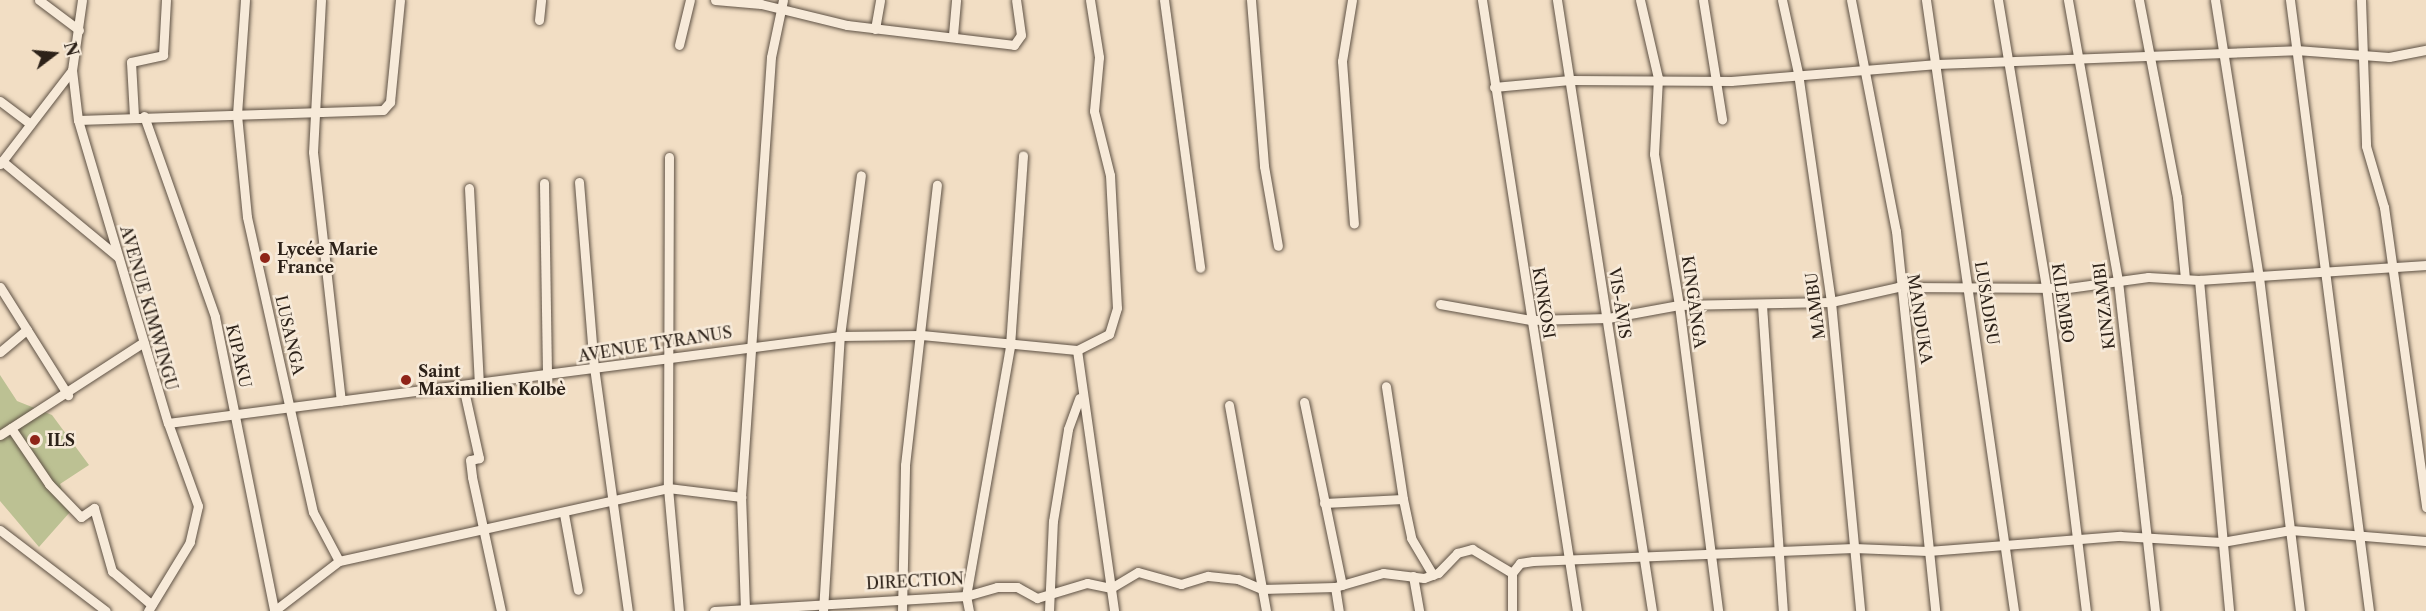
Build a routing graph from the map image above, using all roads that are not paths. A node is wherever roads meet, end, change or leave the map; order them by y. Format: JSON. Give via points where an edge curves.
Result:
{"nodes":[{"id":1,"x":39,"y":0,"type":"edge"},
{"id":2,"x":82,"y":0,"type":"edge"},
{"id":3,"x":166,"y":0,"type":"edge"},
{"id":4,"x":245,"y":0,"type":"edge"},
{"id":5,"x":321,"y":0,"type":"edge"},
{"id":6,"x":400,"y":0,"type":"edge"},
{"id":7,"x":541,"y":0,"type":"edge"},
{"id":8,"x":690,"y":0,"type":"edge"},
{"id":9,"x":715,"y":0,"type":"edge"},
{"id":10,"x":880,"y":0,"type":"edge"},
{"id":11,"x":956,"y":0,"type":"edge"},
{"id":12,"x":1016,"y":0,"type":"edge"},
{"id":13,"x":1090,"y":0,"type":"edge"},
{"id":14,"x":1164,"y":0,"type":"edge"},
{"id":15,"x":1251,"y":0,"type":"edge"},
{"id":16,"x":1352,"y":0,"type":"edge"},
{"id":17,"x":1482,"y":0,"type":"edge"},
{"id":18,"x":1557,"y":0,"type":"edge"},
{"id":19,"x":1640,"y":0,"type":"edge"},
{"id":20,"x":1703,"y":0,"type":"edge"},
{"id":21,"x":1782,"y":0,"type":"edge"},
{"id":22,"x":1851,"y":0,"type":"edge"},
{"id":23,"x":1926,"y":0,"type":"edge"},
{"id":24,"x":1998,"y":0,"type":"edge"},
{"id":25,"x":2068,"y":0,"type":"edge"},
{"id":26,"x":2139,"y":0,"type":"edge"},
{"id":27,"x":2215,"y":0,"type":"edge"},
{"id":28,"x":2290,"y":0,"type":"edge"},
{"id":29,"x":2361,"y":0,"type":"edge"},
{"id":30,"x":782,"y":5,"type":"edge"},
{"id":31,"x":539,"y":20,"type":"dead end"},
{"id":32,"x":875,"y":29,"type":"junction"},
{"id":33,"x":79,"y":30,"type":"junction"},
{"id":34,"x":953,"y":35,"type":"junction"},
{"id":35,"x":679,"y":45,"type":"dead end"},
{"id":36,"x":2296,"y":50,"type":"junction"},
{"id":37,"x":2426,"y":50,"type":"edge"},
{"id":38,"x":2221,"y":54,"type":"junction"},
{"id":39,"x":2366,"y":55,"type":"junction"},
{"id":40,"x":2149,"y":58,"type":"junction"},
{"id":41,"x":2008,"y":62,"type":"junction"},
{"id":42,"x":2075,"y":63,"type":"junction"},
{"id":43,"x":1937,"y":64,"type":"junction"},
{"id":44,"x":1864,"y":69,"type":"junction"},
{"id":45,"x":72,"y":70,"type":"junction"},
{"id":46,"x":1798,"y":73,"type":"junction"},
{"id":47,"x":1658,"y":78,"type":"junction"},
{"id":48,"x":1570,"y":80,"type":"junction"},
{"id":49,"x":1717,"y":81,"type":"junction"},
{"id":50,"x":1494,"y":87,"type":"junction"},
{"id":51,"x":0,"y":101,"type":"edge"},
{"id":52,"x":314,"y":114,"type":"junction"},
{"id":53,"x":237,"y":115,"type":"junction"},
{"id":54,"x":134,"y":116,"type":"junction"},
{"id":55,"x":144,"y":116,"type":"junction"},
{"id":56,"x":1722,"y":119,"type":"dead end"},
{"id":57,"x":78,"y":120,"type":"junction"},
{"id":58,"x":30,"y":124,"type":"junction"},
{"id":59,"x":1023,"y":155,"type":"dead end"},
{"id":60,"x":669,"y":156,"type":"dead end"},
{"id":61,"x":1,"y":162,"type":"edge"},
{"id":62,"x":861,"y":175,"type":"dead end"},
{"id":63,"x":579,"y":182,"type":"dead end"},
{"id":64,"x":544,"y":183,"type":"dead end"},
{"id":65,"x":937,"y":184,"type":"dead end"},
{"id":66,"x":469,"y":188,"type":"dead end"},
{"id":67,"x":1354,"y":224,"type":"dead end"},
{"id":68,"x":1278,"y":246,"type":"dead end"},
{"id":69,"x":119,"y":258,"type":"junction"},
{"id":70,"x":2426,"y":265,"type":"edge"},
{"id":71,"x":2389,"y":266,"type":"junction"},
{"id":72,"x":1200,"y":268,"type":"dead end"},
{"id":73,"x":2322,"y":272,"type":"junction"},
{"id":74,"x":2259,"y":277,"type":"junction"},
{"id":75,"x":2185,"y":278,"type":"junction"},
{"id":76,"x":2199,"y":280,"type":"junction"},
{"id":77,"x":2118,"y":281,"type":"junction"},
{"id":78,"x":2046,"y":286,"type":"junction"},
{"id":79,"x":0,"y":287,"type":"edge"},
{"id":80,"x":1898,"y":287,"type":"junction"},
{"id":81,"x":1971,"y":287,"type":"junction"},
{"id":82,"x":1831,"y":302,"type":"junction"},
{"id":83,"x":1440,"y":304,"type":"dead end"},
{"id":84,"x":1679,"y":305,"type":"junction"},
{"id":85,"x":1762,"y":305,"type":"junction"},
{"id":86,"x":1608,"y":318,"type":"junction"},
{"id":87,"x":1531,"y":320,"type":"junction"},
{"id":88,"x":27,"y":329,"type":"junction"},
{"id":89,"x":921,"y":334,"type":"junction"},
{"id":90,"x":840,"y":336,"type":"junction"},
{"id":91,"x":144,"y":342,"type":"junction"},
{"id":92,"x":754,"y":343,"type":"junction"},
{"id":93,"x":1011,"y":346,"type":"junction"},
{"id":94,"x":1077,"y":350,"type":"junction"},
{"id":95,"x":0,"y":352,"type":"edge"},
{"id":96,"x":670,"y":357,"type":"junction"},
{"id":97,"x":594,"y":367,"type":"junction"},
{"id":98,"x":547,"y":378,"type":"junction"},
{"id":99,"x":479,"y":384,"type":"junction"},
{"id":100,"x":463,"y":386,"type":"junction"},
{"id":101,"x":1386,"y":386,"type":"dead end"},
{"id":102,"x":68,"y":395,"type":"junction"},
{"id":103,"x":1080,"y":396,"type":"junction"},
{"id":104,"x":341,"y":400,"type":"junction"},
{"id":105,"x":1304,"y":402,"type":"dead end"},
{"id":106,"x":1229,"y":405,"type":"dead end"},
{"id":107,"x":291,"y":408,"type":"junction"},
{"id":108,"x":237,"y":415,"type":"junction"},
{"id":109,"x":168,"y":423,"type":"junction"},
{"id":110,"x":11,"y":428,"type":"junction"},
{"id":111,"x":0,"y":435,"type":"edge"},
{"id":112,"x":668,"y":488,"type":"junction"},
{"id":113,"x":741,"y":497,"type":"junction"},
{"id":114,"x":1403,"y":499,"type":"junction"},
{"id":115,"x":1324,"y":503,"type":"junction"},
{"id":116,"x":612,"y":505,"type":"junction"},
{"id":117,"x":2426,"y":507,"type":"edge"},
{"id":118,"x":564,"y":514,"type":"junction"},
{"id":119,"x":0,"y":530,"type":"edge"},
{"id":120,"x":2291,"y":530,"type":"junction"},
{"id":121,"x":484,"y":531,"type":"junction"},
{"id":122,"x":2356,"y":531,"type":"junction"},
{"id":123,"x":2144,"y":537,"type":"junction"},
{"id":124,"x":2076,"y":539,"type":"junction"},
{"id":125,"x":2426,"y":541,"type":"edge"},
{"id":126,"x":2222,"y":542,"type":"junction"},
{"id":127,"x":2005,"y":545,"type":"junction"},
{"id":128,"x":1854,"y":548,"type":"junction"},
{"id":129,"x":1928,"y":551,"type":"junction"},
{"id":130,"x":1778,"y":552,"type":"junction"},
{"id":131,"x":1713,"y":556,"type":"junction"},
{"id":132,"x":1643,"y":558,"type":"junction"},
{"id":133,"x":1569,"y":560,"type":"junction"},
{"id":134,"x":339,"y":561,"type":"junction"},
{"id":135,"x":1512,"y":573,"type":"junction"},
{"id":136,"x":1433,"y":575,"type":"junction"},
{"id":137,"x":1413,"y":576,"type":"junction"},
{"id":138,"x":1339,"y":586,"type":"junction"},
{"id":139,"x":1111,"y":588,"type":"junction"},
{"id":140,"x":1262,"y":589,"type":"junction"},
{"id":141,"x":578,"y":591,"type":"dead end"},
{"id":142,"x":1050,"y":595,"type":"junction"},
{"id":143,"x":966,"y":596,"type":"junction"},
{"id":144,"x":900,"y":597,"type":"junction"},
{"id":145,"x":823,"y":606,"type":"edge"},
{"id":146,"x":150,"y":608,"type":"edge"},
{"id":147,"x":745,"y":609,"type":"junction"},
{"id":148,"x":106,"y":611,"type":"edge"},
{"id":149,"x":274,"y":611,"type":"edge"},
{"id":150,"x":501,"y":611,"type":"edge"},
{"id":151,"x":628,"y":611,"type":"edge"},
{"id":152,"x":679,"y":611,"type":"edge"},
{"id":153,"x":714,"y":611,"type":"edge"},
{"id":154,"x":902,"y":611,"type":"edge"},
{"id":155,"x":969,"y":611,"type":"edge"},
{"id":156,"x":1049,"y":611,"type":"edge"},
{"id":157,"x":1114,"y":611,"type":"edge"},
{"id":158,"x":1266,"y":611,"type":"edge"},
{"id":159,"x":1339,"y":611,"type":"edge"},
{"id":160,"x":1419,"y":611,"type":"edge"},
{"id":161,"x":1512,"y":611,"type":"edge"},
{"id":162,"x":1577,"y":611,"type":"edge"},
{"id":163,"x":1652,"y":611,"type":"edge"},
{"id":164,"x":1718,"y":611,"type":"edge"},
{"id":165,"x":1784,"y":611,"type":"edge"},
{"id":166,"x":1860,"y":611,"type":"edge"},
{"id":167,"x":1935,"y":611,"type":"edge"},
{"id":168,"x":2014,"y":611,"type":"edge"},
{"id":169,"x":2086,"y":611,"type":"edge"},
{"id":170,"x":2155,"y":611,"type":"edge"},
{"id":171,"x":2229,"y":611,"type":"edge"},
{"id":172,"x":2300,"y":611,"type":"edge"},
{"id":173,"x":2369,"y":611,"type":"edge"}],
"edges":[{"from":1,"to":33,"type":"street"},
{"from":2,"to":33,"type":"street","name":"AVENUE KIMWINGU"},
{"from":3,"to":54,"type":"street","via":[[163,55],[132,62]]},
{"from":4,"to":53,"type":"street","name":"LUSANGA"},
{"from":5,"to":52,"type":"street"},
{"from":6,"to":52,"type":"street","via":[[387,107],[375,112]]},
{"from":7,"to":31,"type":"street"},
{"from":8,"to":35,"type":"street"},
{"from":9,"to":30,"type":"street"},
{"from":10,"to":32,"type":"street"},
{"from":11,"to":34,"type":"street"},
{"from":12,"to":34,"type":"street","via":[[1018,44]]},
{"from":13,"to":94,"type":"street","via":[[1099,57],[1094,111],[1110,175],[1117,320],[1109,334]]},
{"from":14,"to":72,"type":"street"},
{"from":15,"to":68,"type":"street","via":[[1264,166]]},
{"from":16,"to":67,"type":"street","via":[[1342,61]]},
{"from":17,"to":50,"type":"street","name":"KINKOSI"},
{"from":18,"to":48,"type":"street","name":"VIS-ÀVIS"},
{"from":19,"to":47,"type":"street","name":"KINGANGA"},
{"from":20,"to":49,"type":"street"},
{"from":21,"to":46,"type":"street","name":"MAMBU"},
{"from":22,"to":44,"type":"street","name":"MANDUKA"},
{"from":23,"to":43,"type":"street","name":"LUSADISU"},
{"from":24,"to":41,"type":"street","name":"KILEMBO"},
{"from":25,"to":42,"type":"street","name":"KINZAMBI"},
{"from":26,"to":40,"type":"street"},
{"from":27,"to":38,"type":"street"},
{"from":28,"to":36,"type":"street"},
{"from":29,"to":39,"type":"street"},
{"from":30,"to":32,"type":"street"},
{"from":30,"to":92,"type":"street","via":[[771,57]]},
{"from":32,"to":34,"type":"street"},
{"from":33,"to":45,"type":"street","name":"AVENUE KIMWINGU"},
{"from":36,"to":38,"type":"street"},
{"from":36,"to":39,"type":"street"},
{"from":36,"to":73,"type":"street"},
{"from":37,"to":39,"type":"street"},
{"from":38,"to":40,"type":"street"},
{"from":38,"to":74,"type":"street"},
{"from":39,"to":71,"type":"street","via":[[2366,146],[2384,207]]},
{"from":40,"to":42,"type":"street"},
{"from":40,"to":75,"type":"street","via":[[2177,196]]},
{"from":41,"to":42,"type":"street"},
{"from":41,"to":43,"type":"street"},
{"from":41,"to":78,"type":"street","name":"KILEMBO"},
{"from":42,"to":77,"type":"street","name":"KINZAMBI"},
{"from":43,"to":44,"type":"street"},
{"from":43,"to":81,"type":"street","name":"LUSADISU","via":[[1949,173]]},
{"from":44,"to":46,"type":"street"},
{"from":44,"to":80,"type":"street","name":"MANDUKA","via":[[1896,231]]},
{"from":45,"to":57,"type":"street","name":"AVENUE KIMWINGU"},
{"from":45,"to":58,"type":"street"},
{"from":46,"to":49,"type":"street"},
{"from":46,"to":82,"type":"street","name":"MAMBU"},
{"from":47,"to":48,"type":"street"},
{"from":47,"to":49,"type":"street"},
{"from":47,"to":84,"type":"street","name":"KINGANGA","via":[[1653,154]]},
{"from":48,"to":50,"type":"street"},
{"from":48,"to":86,"type":"street","name":"VIS-ÀVIS"},
{"from":49,"to":56,"type":"street"},
{"from":50,"to":87,"type":"street","name":"KINKOSI"},
{"from":51,"to":58,"type":"street"},
{"from":52,"to":53,"type":"street"},
{"from":52,"to":104,"type":"street","via":[[315,187]]},
{"from":53,"to":55,"type":"street"},
{"from":53,"to":107,"type":"street","name":"LUSANGA","via":[[247,217]]},
{"from":54,"to":55,"type":"street"},
{"from":54,"to":57,"type":"street"},
{"from":55,"to":108,"type":"street","name":"KIPAKU","via":[[214,317]]},
{"from":57,"to":69,"type":"street","name":"AVENUE KIMWINGU"},
{"from":58,"to":61,"type":"street"},
{"from":59,"to":93,"type":"street"},
{"from":60,"to":96,"type":"street"},
{"from":61,"to":69,"type":"street"},
{"from":62,"to":90,"type":"street"},
{"from":63,"to":97,"type":"street"},
{"from":64,"to":98,"type":"street"},
{"from":65,"to":89,"type":"street"},
{"from":66,"to":99,"type":"street"},
{"from":69,"to":91,"type":"street","name":"AVENUE KIMWINGU"},
{"from":70,"to":71,"type":"street"},
{"from":71,"to":73,"type":"street"},
{"from":71,"to":117,"type":"street"},
{"from":73,"to":74,"type":"street"},
{"from":73,"to":122,"type":"street"},
{"from":74,"to":76,"type":"street"},
{"from":74,"to":120,"type":"street"},
{"from":75,"to":76,"type":"street"},
{"from":75,"to":77,"type":"street"},
{"from":76,"to":126,"type":"street"},
{"from":77,"to":78,"type":"street","via":[[2091,287]]},
{"from":77,"to":123,"type":"street","name":"KINZAMBI"},
{"from":78,"to":81,"type":"street"},
{"from":78,"to":124,"type":"street","name":"KILEMBO"},
{"from":79,"to":88,"type":"street"},
{"from":80,"to":81,"type":"street"},
{"from":80,"to":82,"type":"street"},
{"from":80,"to":129,"type":"street","name":"MANDUKA","via":[[1912,358]]},
{"from":81,"to":127,"type":"street","name":"LUSADISU"},
{"from":82,"to":85,"type":"street"},
{"from":82,"to":128,"type":"street","name":"MAMBU"},
{"from":83,"to":87,"type":"street"},
{"from":84,"to":85,"type":"street"},
{"from":84,"to":86,"type":"street"},
{"from":84,"to":131,"type":"street","name":"KINGANGA"},
{"from":85,"to":130,"type":"street"},
{"from":86,"to":87,"type":"street"},
{"from":86,"to":132,"type":"street","name":"VIS-ÀVIS"},
{"from":87,"to":133,"type":"street","name":"KINKOSI"},
{"from":88,"to":95,"type":"street"},
{"from":88,"to":102,"type":"street"},
{"from":89,"to":90,"type":"street","name":"AVENUE TYRANUS"},
{"from":89,"to":93,"type":"street","name":"AVENUE TYRANUS"},
{"from":89,"to":144,"type":"street","via":[[905,465]]},
{"from":90,"to":92,"type":"street","name":"AVENUE TYRANUS"},
{"from":90,"to":145,"type":"street"},
{"from":91,"to":102,"type":"street"},
{"from":91,"to":109,"type":"street","name":"AVENUE KIMWINGU"},
{"from":92,"to":96,"type":"street","name":"AVENUE TYRANUS"},
{"from":92,"to":113,"type":"street"},
{"from":93,"to":94,"type":"street","name":"AVENUE TYRANUS"},
{"from":93,"to":143,"type":"street"},
{"from":94,"to":103,"type":"street"},
{"from":96,"to":97,"type":"street","name":"AVENUE TYRANUS"},
{"from":96,"to":112,"type":"street"},
{"from":97,"to":98,"type":"street","name":"AVENUE TYRANUS"},
{"from":97,"to":116,"type":"street"},
{"from":98,"to":99,"type":"street","name":"AVENUE TYRANUS"},
{"from":99,"to":100,"type":"street","name":"AVENUE TYRANUS"},
{"from":100,"to":104,"type":"street","name":"AVENUE TYRANUS"},
{"from":100,"to":121,"type":"street","via":[[478,458],[470,460]]},
{"from":101,"to":114,"type":"street"},
{"from":102,"to":110,"type":"street"},
{"from":103,"to":139,"type":"street"},
{"from":103,"to":142,"type":"street","via":[[1068,429],[1053,521]]},
{"from":104,"to":107,"type":"street","name":"AVENUE TYRANUS"},
{"from":105,"to":115,"type":"street"},
{"from":106,"to":140,"type":"street","via":[[1242,499]]},
{"from":107,"to":108,"type":"street","name":"AVENUE TYRANUS"},
{"from":107,"to":134,"type":"street","name":"LUSANGA","via":[[313,512]]},
{"from":108,"to":109,"type":"street","name":"AVENUE TYRANUS"},
{"from":108,"to":149,"type":"street","name":"KIPAKU"},
{"from":109,"to":146,"type":"street","name":"AVENUE KIMWINGU","via":[[198,506],[190,542]]},
{"from":110,"to":111,"type":"street"},
{"from":110,"to":146,"type":"street","via":[[49,484],[81,517],[94,508],[112,571]]},
{"from":112,"to":113,"type":"street"},
{"from":112,"to":116,"type":"street"},
{"from":112,"to":152,"type":"street"},
{"from":113,"to":147,"type":"street"},
{"from":114,"to":115,"type":"street"},
{"from":114,"to":136,"type":"street","via":[[1411,538]]},
{"from":115,"to":138,"type":"street"},
{"from":116,"to":118,"type":"street"},
{"from":116,"to":151,"type":"street"},
{"from":118,"to":121,"type":"street"},
{"from":118,"to":141,"type":"street"},
{"from":119,"to":148,"type":"street"},
{"from":120,"to":122,"type":"street"},
{"from":120,"to":126,"type":"street"},
{"from":120,"to":172,"type":"street"},
{"from":121,"to":134,"type":"street"},
{"from":121,"to":150,"type":"street"},
{"from":122,"to":125,"type":"street"},
{"from":122,"to":173,"type":"street"},
{"from":123,"to":124,"type":"street"},
{"from":123,"to":126,"type":"street"},
{"from":123,"to":170,"type":"street","name":"KINZAMBI"},
{"from":124,"to":127,"type":"street"},
{"from":124,"to":169,"type":"street","name":"KILEMBO"},
{"from":126,"to":171,"type":"street"},
{"from":127,"to":129,"type":"street"},
{"from":127,"to":168,"type":"street","name":"LUSADISU"},
{"from":128,"to":129,"type":"street"},
{"from":128,"to":130,"type":"street"},
{"from":128,"to":166,"type":"street","name":"MAMBU"},
{"from":129,"to":167,"type":"street","name":"MANDUKA"},
{"from":130,"to":131,"type":"street"},
{"from":130,"to":165,"type":"street"},
{"from":131,"to":132,"type":"street"},
{"from":131,"to":164,"type":"street","name":"KINGANGA"},
{"from":132,"to":133,"type":"street"},
{"from":132,"to":163,"type":"street","name":"VIS-ÀVIS"},
{"from":133,"to":135,"type":"street","via":[[1520,563]]},
{"from":133,"to":162,"type":"street","name":"KINKOSI"},
{"from":134,"to":149,"type":"street"},
{"from":135,"to":136,"type":"street","via":[[1472,549],[1457,553]]},
{"from":135,"to":161,"type":"street"},
{"from":136,"to":137,"type":"street"},
{"from":137,"to":138,"type":"street","via":[[1383,573]]},
{"from":137,"to":160,"type":"street"},
{"from":138,"to":140,"type":"street"},
{"from":138,"to":159,"type":"street"},
{"from":139,"to":140,"type":"street","via":[[1138,572],[1181,584],[1208,576],[1238,579]]},
{"from":139,"to":142,"type":"street","name":"DIRECTION","via":[[1087,583]]},
{"from":139,"to":157,"type":"street"},
{"from":140,"to":158,"type":"street"},
{"from":142,"to":143,"type":"street","name":"DIRECTION","via":[[1028,597],[1017,587],[997,587]]},
{"from":142,"to":156,"type":"street"},
{"from":143,"to":144,"type":"street","name":"DIRECTION"},
{"from":143,"to":155,"type":"street"},
{"from":144,"to":145,"type":"street","name":"DIRECTION"},
{"from":144,"to":154,"type":"street"},
{"from":145,"to":147,"type":"street","name":"DIRECTION"},
{"from":147,"to":153,"type":"street","name":"DIRECTION"}]}
